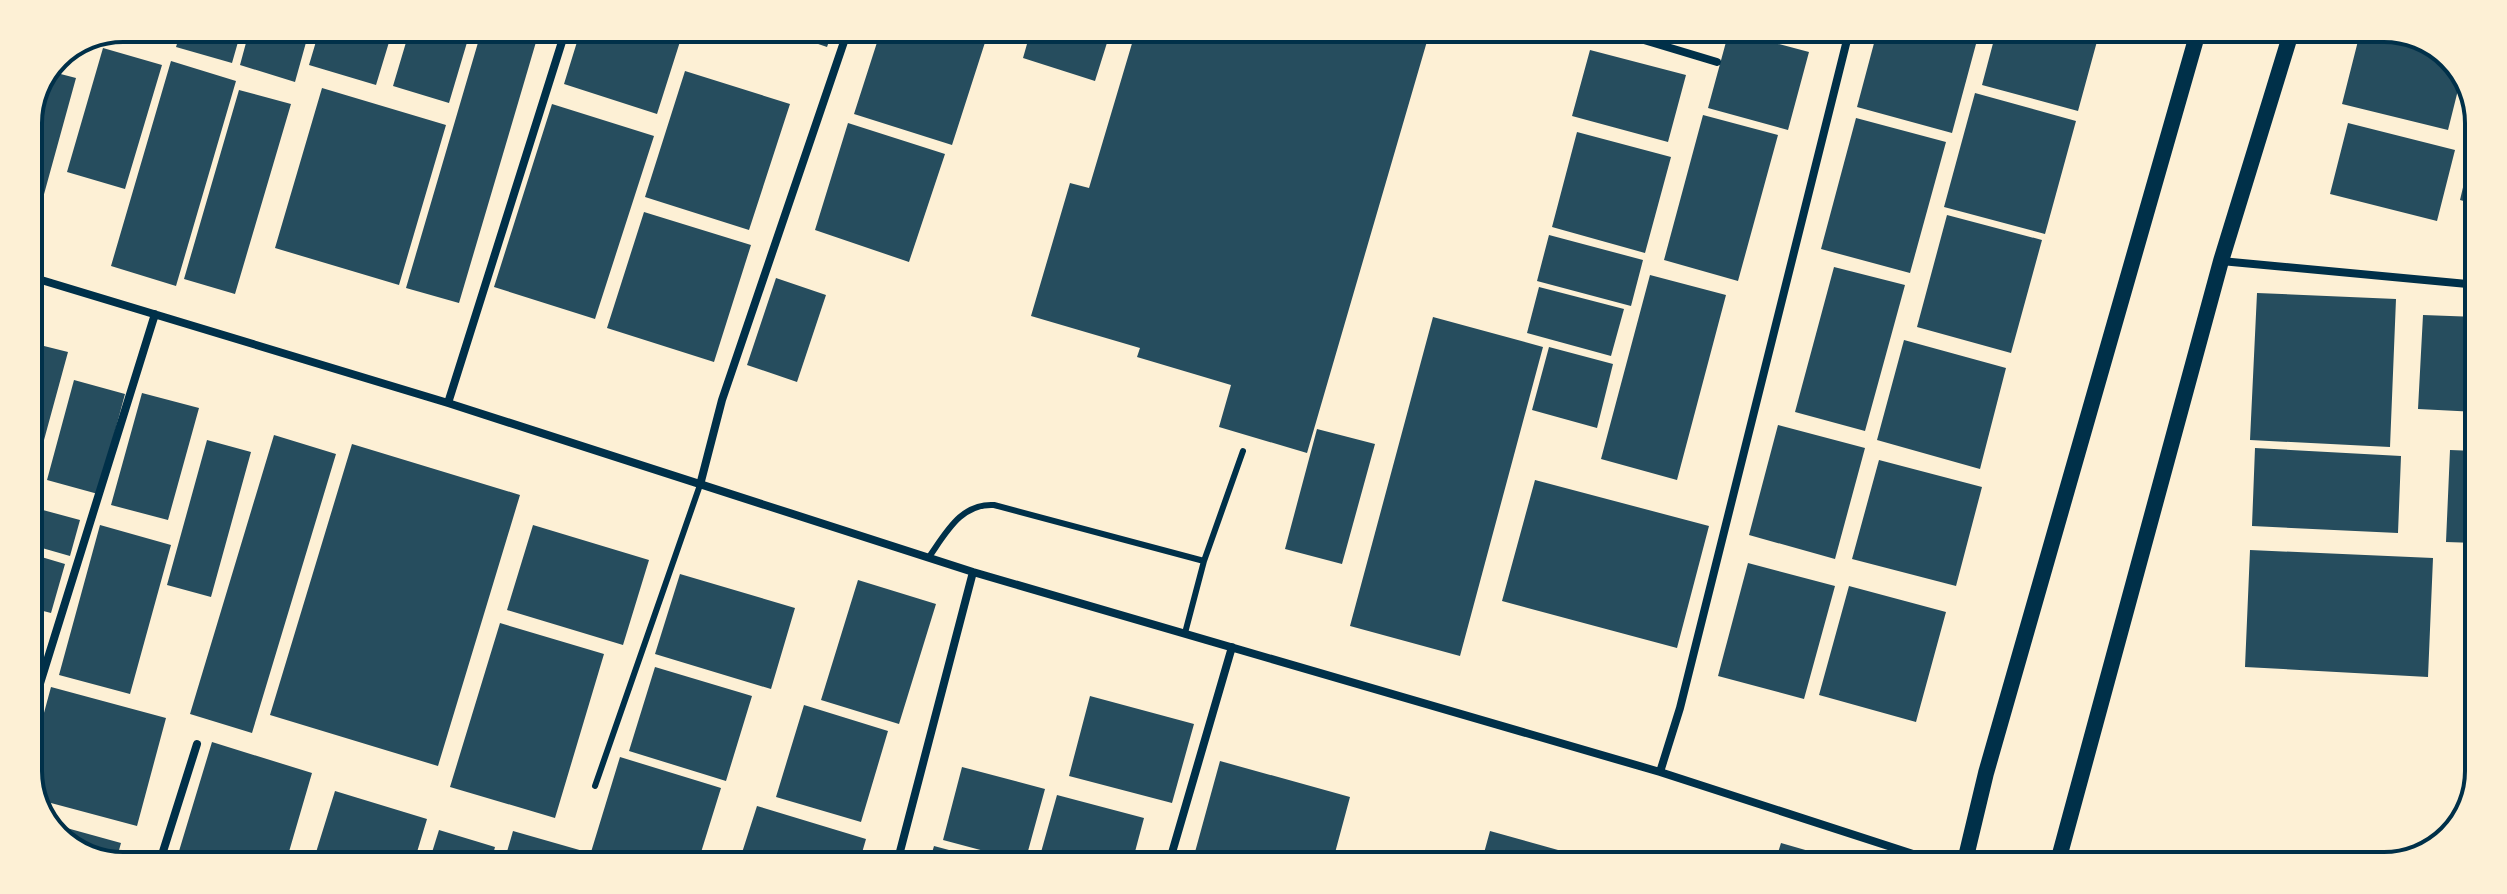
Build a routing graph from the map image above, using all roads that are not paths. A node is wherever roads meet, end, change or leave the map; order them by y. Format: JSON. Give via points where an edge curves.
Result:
{"nodes":[{"id":1,"x":562,"y":42,"type":"edge"},
{"id":2,"x":844,"y":42,"type":"edge"},
{"id":3,"x":1651,"y":42,"type":"edge"},
{"id":4,"x":1846,"y":42,"type":"edge"},
{"id":5,"x":2195,"y":42,"type":"edge"},
{"id":6,"x":2288,"y":42,"type":"edge"},
{"id":7,"x":1717,"y":62,"type":"dead end"},
{"id":8,"x":2221,"y":261,"type":"junction"},
{"id":9,"x":42,"y":280,"type":"edge"},
{"id":10,"x":2465,"y":284,"type":"edge"},
{"id":11,"x":155,"y":314,"type":"junction"},
{"id":12,"x":448,"y":403,"type":"junction"},
{"id":13,"x":1243,"y":451,"type":"dead end"},
{"id":14,"x":700,"y":485,"type":"junction"},
{"id":15,"x":929,"y":557,"type":"junction"},
{"id":16,"x":1204,"y":561,"type":"junction"},
{"id":17,"x":973,"y":572,"type":"junction"},
{"id":18,"x":1185,"y":633,"type":"junction"},
{"id":19,"x":1232,"y":647,"type":"junction"},
{"id":20,"x":42,"y":677,"type":"edge"},
{"id":21,"x":197,"y":744,"type":"dead end"},
{"id":22,"x":1660,"y":772,"type":"junction"},
{"id":23,"x":595,"y":786,"type":"dead end"},
{"id":24,"x":163,"y":852,"type":"edge"},
{"id":25,"x":900,"y":852,"type":"edge"},
{"id":26,"x":1172,"y":852,"type":"edge"},
{"id":27,"x":1907,"y":852,"type":"edge"},
{"id":28,"x":1967,"y":852,"type":"edge"},
{"id":29,"x":2061,"y":852,"type":"edge"}],
"edges":[{"from":1,"to":12,"type":"street"},
{"from":2,"to":14,"type":"street","via":[[722,400]]},
{"from":3,"to":7,"type":"street"},
{"from":4,"to":22,"type":"street"},
{"from":5,"to":28,"type":"main road"},
{"from":6,"to":8,"type":"main road"},
{"from":8,"to":10,"type":"street"},
{"from":8,"to":29,"type":"main road"},
{"from":9,"to":11,"type":"street"},
{"from":11,"to":12,"type":"street"},
{"from":11,"to":20,"type":"street"},
{"from":12,"to":14,"type":"street"},
{"from":13,"to":16,"type":"lane"},
{"from":14,"to":15,"type":"street"},
{"from":14,"to":23,"type":"lane"},
{"from":15,"to":16,"type":"lane","via":[[950,528],[981,504]]},
{"from":15,"to":17,"type":"street"},
{"from":16,"to":18,"type":"lane"},
{"from":17,"to":18,"type":"street"},
{"from":17,"to":25,"type":"street"},
{"from":18,"to":19,"type":"street"},
{"from":19,"to":22,"type":"street"},
{"from":19,"to":26,"type":"street"},
{"from":21,"to":24,"type":"street"},
{"from":22,"to":27,"type":"street"}]}
